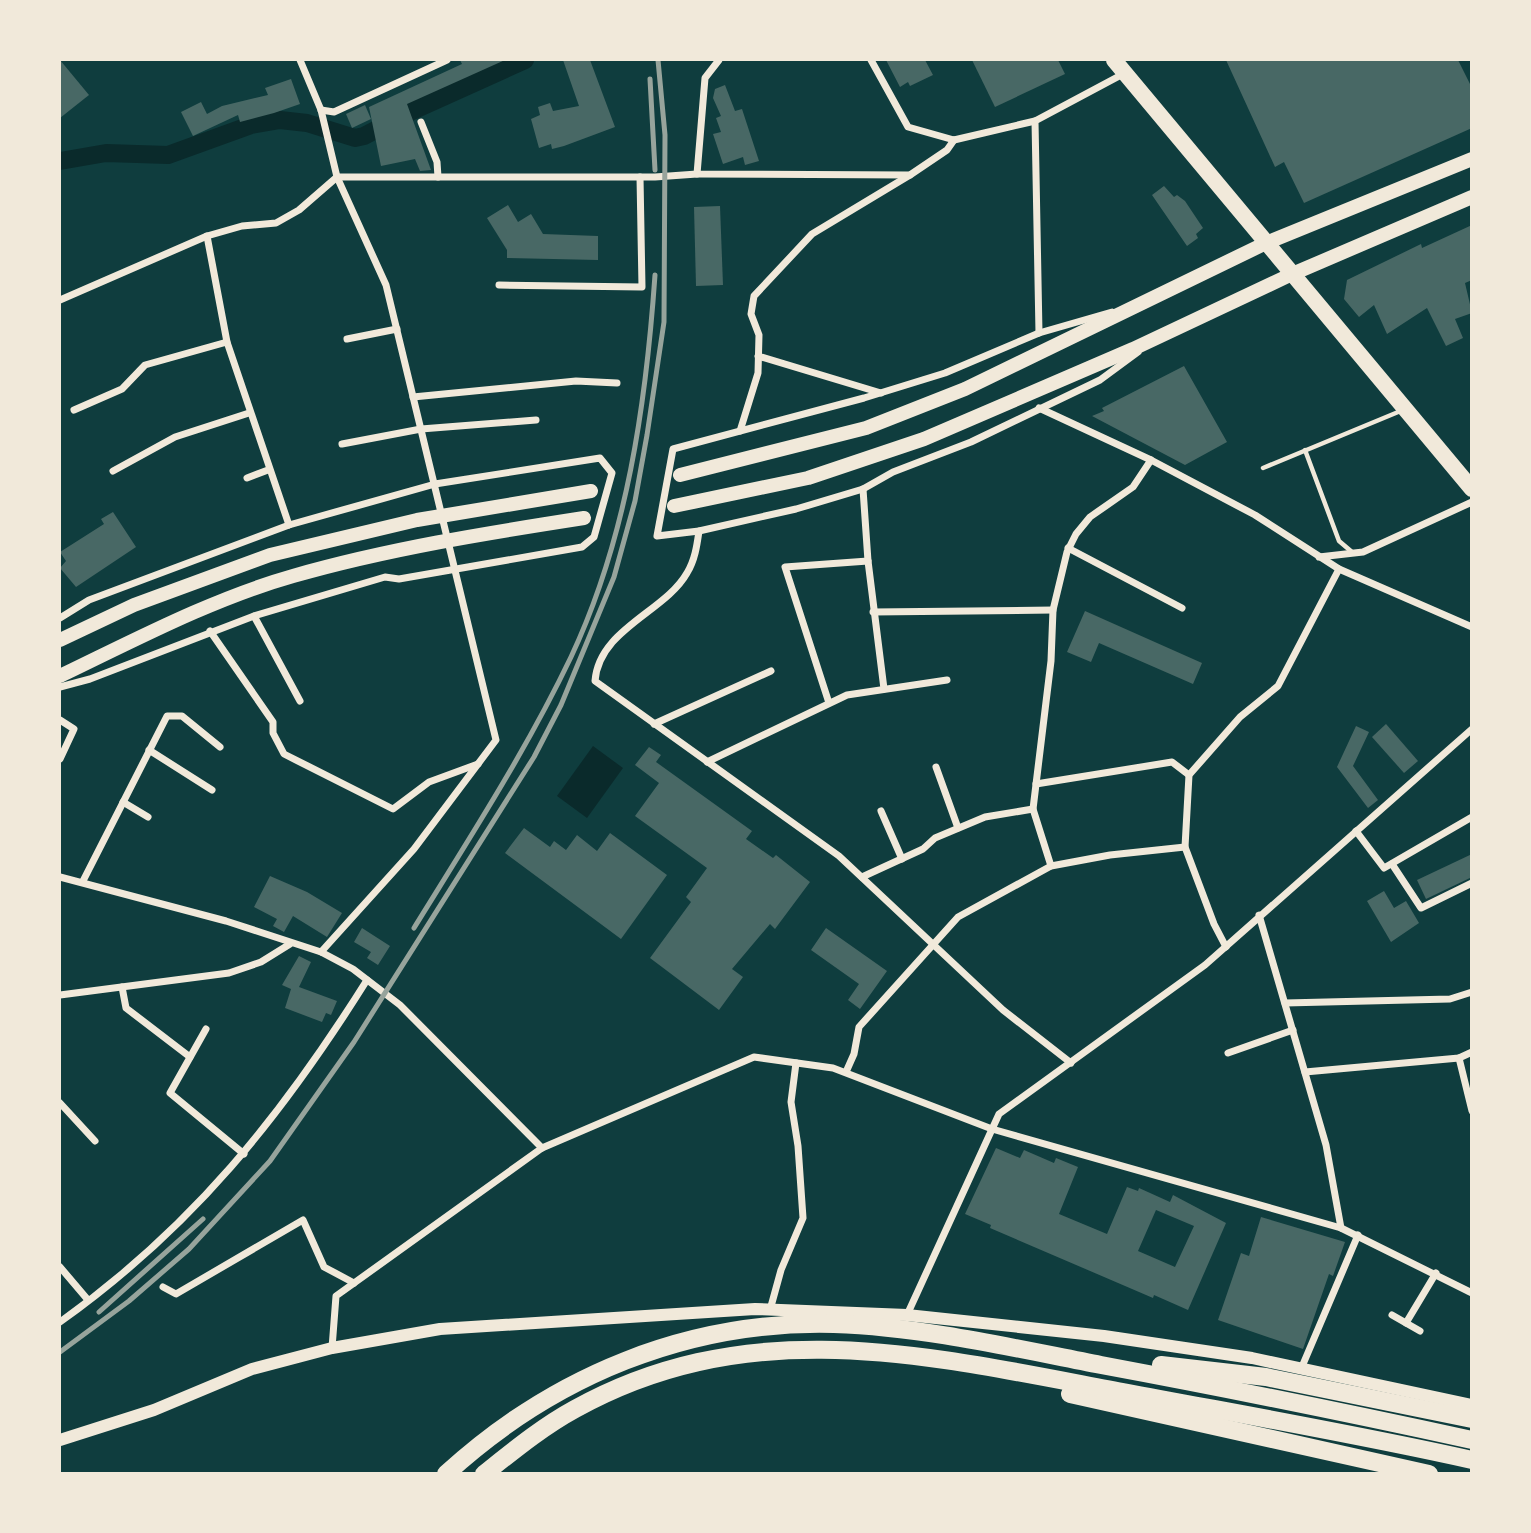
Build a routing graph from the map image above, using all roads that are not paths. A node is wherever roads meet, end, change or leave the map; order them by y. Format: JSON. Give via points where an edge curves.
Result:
{"nodes":[{"id":1,"x":300,"y":60,"type":"edge"},
{"id":2,"x":447,"y":60,"type":"edge"},
{"id":3,"x":719,"y":60,"type":"edge"},
{"id":4,"x":871,"y":60,"type":"edge"},
{"id":5,"x":1114,"y":60,"type":"edge"},
{"id":6,"x":1126,"y":73,"type":"junction"},
{"id":7,"x":321,"y":110,"type":"junction"},
{"id":8,"x":1035,"y":121,"type":"junction"},
{"id":9,"x":421,"y":122,"type":"dead end"},
{"id":10,"x":954,"y":140,"type":"junction"},
{"id":11,"x":1472,"y":159,"type":"edge"},
{"id":12,"x":697,"y":174,"type":"junction"},
{"id":13,"x":910,"y":175,"type":"junction"},
{"id":14,"x":337,"y":177,"type":"junction"},
{"id":15,"x":438,"y":177,"type":"junction"},
{"id":16,"x":640,"y":177,"type":"junction"},
{"id":17,"x":1472,"y":197,"type":"edge"},
{"id":18,"x":207,"y":236,"type":"junction"},
{"id":19,"x":1266,"y":243,"type":"junction"},
{"id":20,"x":1290,"y":275,"type":"junction"},
{"id":21,"x":499,"y":285,"type":"dead end"},
{"id":22,"x":60,"y":300,"type":"edge"},
{"id":23,"x":1143,"y":303,"type":"junction"},
{"id":24,"x":397,"y":329,"type":"junction"},
{"id":25,"x":1039,"y":333,"type":"junction"},
{"id":26,"x":346,"y":339,"type":"dead end"},
{"id":27,"x":1156,"y":339,"type":"junction"},
{"id":28,"x":227,"y":342,"type":"junction"},
{"id":29,"x":758,"y":356,"type":"junction"},
{"id":30,"x":617,"y":383,"type":"dead end"},
{"id":31,"x":882,"y":393,"type":"junction"},
{"id":32,"x":413,"y":397,"type":"junction"},
{"id":33,"x":1039,"y":408,"type":"junction"},
{"id":34,"x":74,"y":410,"type":"dead end"},
{"id":35,"x":1404,"y":410,"type":"junction"},
{"id":36,"x":249,"y":413,"type":"junction"},
{"id":37,"x":536,"y":420,"type":"dead end"},
{"id":38,"x":421,"y":429,"type":"junction"},
{"id":39,"x":740,"y":431,"type":"junction"},
{"id":40,"x":342,"y":444,"type":"dead end"},
{"id":41,"x":1306,"y":450,"type":"junction"},
{"id":42,"x":1151,"y":460,"type":"junction"},
{"id":43,"x":1263,"y":468,"type":"dead end"},
{"id":44,"x":268,"y":470,"type":"junction"},
{"id":45,"x":113,"y":471,"type":"dead end"},
{"id":46,"x":680,"y":475,"type":"dead end"},
{"id":47,"x":247,"y":478,"type":"dead end"},
{"id":48,"x":435,"y":484,"type":"junction"},
{"id":49,"x":863,"y":489,"type":"junction"},
{"id":50,"x":1472,"y":489,"type":"edge"},
{"id":51,"x":592,"y":491,"type":"dead end"},
{"id":52,"x":1472,"y":502,"type":"edge"},
{"id":53,"x":674,"y":506,"type":"dead end"},
{"id":54,"x":584,"y":519,"type":"dead end"},
{"id":55,"x":289,"y":525,"type":"junction"},
{"id":56,"x":699,"y":531,"type":"junction"},
{"id":57,"x":1068,"y":548,"type":"junction"},
{"id":58,"x":1354,"y":554,"type":"junction"},
{"id":59,"x":1319,"y":557,"type":"junction"},
{"id":60,"x":868,"y":561,"type":"junction"},
{"id":61,"x":1339,"y":569,"type":"junction"},
{"id":62,"x":456,"y":570,"type":"junction"},
{"id":63,"x":1182,"y":608,"type":"dead end"},
{"id":64,"x":1053,"y":610,"type":"junction"},
{"id":65,"x":873,"y":612,"type":"junction"},
{"id":66,"x":254,"y":616,"type":"junction"},
{"id":67,"x":60,"y":618,"type":"edge"},
{"id":68,"x":1472,"y":627,"type":"edge"},
{"id":69,"x":211,"y":631,"type":"junction"},
{"id":70,"x":60,"y":640,"type":"edge"},
{"id":71,"x":771,"y":671,"type":"dead end"},
{"id":72,"x":60,"y":676,"type":"edge"},
{"id":73,"x":947,"y":680,"type":"dead end"},
{"id":74,"x":60,"y":687,"type":"edge"},
{"id":75,"x":884,"y":690,"type":"junction"},
{"id":76,"x":299,"y":701,"type":"dead end"},
{"id":77,"x":829,"y":703,"type":"junction"},
{"id":78,"x":60,"y":720,"type":"edge"},
{"id":79,"x":654,"y":724,"type":"junction"},
{"id":80,"x":1472,"y":729,"type":"edge"},
{"id":81,"x":220,"y":747,"type":"dead end"},
{"id":82,"x":149,"y":750,"type":"junction"},
{"id":83,"x":60,"y":760,"type":"edge"},
{"id":84,"x":707,"y":762,"type":"junction"},
{"id":85,"x":478,"y":764,"type":"junction"},
{"id":86,"x":936,"y":766,"type":"dead end"},
{"id":87,"x":1189,"y":775,"type":"junction"},
{"id":88,"x":1035,"y":784,"type":"junction"},
{"id":89,"x":212,"y":790,"type":"dead end"},
{"id":90,"x":123,"y":802,"type":"junction"},
{"id":91,"x":1032,"y":809,"type":"junction"},
{"id":92,"x":881,"y":811,"type":"dead end"},
{"id":93,"x":148,"y":817,"type":"dead end"},
{"id":94,"x":1472,"y":817,"type":"edge"},
{"id":95,"x":958,"y":828,"type":"junction"},
{"id":96,"x":1356,"y":831,"type":"junction"},
{"id":97,"x":1185,"y":847,"type":"junction"},
{"id":98,"x":902,"y":859,"type":"junction"},
{"id":99,"x":1392,"y":864,"type":"junction"},
{"id":100,"x":1051,"y":866,"type":"junction"},
{"id":101,"x":60,"y":877,"type":"edge"},
{"id":102,"x":862,"y":877,"type":"junction"},
{"id":103,"x":83,"y":881,"type":"junction"},
{"id":104,"x":1472,"y":883,"type":"edge"},
{"id":105,"x":1259,"y":915,"type":"junction"},
{"id":106,"x":290,"y":944,"type":"junction"},
{"id":107,"x":931,"y":944,"type":"junction"},
{"id":108,"x":1226,"y":947,"type":"junction"},
{"id":109,"x":321,"y":953,"type":"junction"},
{"id":110,"x":367,"y":981,"type":"junction"},
{"id":111,"x":122,"y":987,"type":"junction"},
{"id":112,"x":1472,"y":992,"type":"edge"},
{"id":113,"x":60,"y":995,"type":"edge"},
{"id":114,"x":1285,"y":1003,"type":"junction"},
{"id":115,"x":206,"y":1030,"type":"dead end"},
{"id":116,"x":1293,"y":1030,"type":"junction"},
{"id":117,"x":1472,"y":1052,"type":"edge"},
{"id":118,"x":1228,"y":1054,"type":"dead end"},
{"id":119,"x":190,"y":1057,"type":"junction"},
{"id":120,"x":1460,"y":1058,"type":"junction"},
{"id":121,"x":796,"y":1063,"type":"junction"},
{"id":122,"x":1071,"y":1063,"type":"junction"},
{"id":123,"x":846,"y":1072,"type":"junction"},
{"id":124,"x":1306,"y":1072,"type":"junction"},
{"id":125,"x":60,"y":1103,"type":"edge"},
{"id":126,"x":1472,"y":1111,"type":"edge"},
{"id":127,"x":992,"y":1129,"type":"junction"},
{"id":128,"x":95,"y":1141,"type":"dead end"},
{"id":129,"x":542,"y":1147,"type":"junction"},
{"id":130,"x":244,"y":1154,"type":"junction"},
{"id":131,"x":1340,"y":1228,"type":"junction"},
{"id":132,"x":1358,"y":1235,"type":"junction"},
{"id":133,"x":60,"y":1267,"type":"edge"},
{"id":134,"x":1436,"y":1273,"type":"junction"},
{"id":135,"x":354,"y":1283,"type":"junction"},
{"id":136,"x":163,"y":1287,"type":"dead end"},
{"id":137,"x":1472,"y":1293,"type":"edge"},
{"id":138,"x":88,"y":1300,"type":"junction"},
{"id":139,"x":770,"y":1310,"type":"junction"},
{"id":140,"x":907,"y":1315,"type":"junction"},
{"id":141,"x":1392,"y":1315,"type":"dead end"},
{"id":142,"x":60,"y":1322,"type":"edge"},
{"id":143,"x":1406,"y":1323,"type":"junction"},
{"id":144,"x":1420,"y":1331,"type":"dead end"},
{"id":145,"x":999,"y":1345,"type":"junction"},
{"id":146,"x":332,"y":1348,"type":"junction"},
{"id":147,"x":892,"y":1353,"type":"junction"},
{"id":148,"x":1301,"y":1369,"type":"junction"},
{"id":149,"x":1472,"y":1405,"type":"edge"},
{"id":150,"x":1472,"y":1419,"type":"edge"},
{"id":151,"x":60,"y":1440,"type":"edge"},
{"id":152,"x":1472,"y":1440,"type":"edge"},
{"id":153,"x":1472,"y":1460,"type":"edge"},
{"id":154,"x":446,"y":1474,"type":"edge"},
{"id":155,"x":484,"y":1474,"type":"edge"},
{"id":156,"x":1429,"y":1474,"type":"edge"}],
"edges":[{"from":1,"to":7,"type":"street"},
{"from":2,"to":7,"type":"street","via":[[334,112]]},
{"from":3,"to":12,"type":"street","via":[[705,78]]},
{"from":4,"to":10,"type":"street","via":[[908,127]]},
{"from":5,"to":6,"type":"highway"},
{"from":6,"to":8,"type":"street"},
{"from":6,"to":19,"type":"highway"},
{"from":7,"to":14,"type":"street"},
{"from":8,"to":10,"type":"street"},
{"from":8,"to":25,"type":"street"},
{"from":9,"to":15,"type":"street","via":[[438,162]]},
{"from":10,"to":13,"type":"street"},
{"from":11,"to":19,"type":"main road"},
{"from":12,"to":13,"type":"street"},
{"from":12,"to":16,"type":"street"},
{"from":13,"to":29,"type":"street","via":[[813,234],[778,267],[754,296],[751,314]]},
{"from":14,"to":15,"type":"street"},
{"from":14,"to":18,"type":"street","via":[[276,223]]},
{"from":14,"to":24,"type":"street","via":[[386,285]]},
{"from":15,"to":16,"type":"street"},
{"from":16,"to":21,"type":"street","via":[[642,287]]},
{"from":17,"to":20,"type":"main road"},
{"from":18,"to":22,"type":"street"},
{"from":18,"to":28,"type":"street"},
{"from":19,"to":20,"type":"highway"},
{"from":19,"to":23,"type":"main road"},
{"from":20,"to":27,"type":"main road"},
{"from":20,"to":35,"type":"highway"},
{"from":23,"to":25,"type":"street"},
{"from":23,"to":46,"type":"main road","via":[[965,389],[866,428]]},
{"from":24,"to":26,"type":"street"},
{"from":24,"to":32,"type":"street"},
{"from":25,"to":31,"type":"street","via":[[945,373]]},
{"from":27,"to":33,"type":"street","via":[[1100,380]]},
{"from":27,"to":53,"type":"main road","via":[[924,439],[808,478]]},
{"from":28,"to":34,"type":"street","via":[[145,365],[122,389]]},
{"from":28,"to":36,"type":"street"},
{"from":29,"to":31,"type":"street"},
{"from":29,"to":39,"type":"street","via":[[758,373]]},
{"from":30,"to":32,"type":"street","via":[[576,381]]},
{"from":31,"to":39,"type":"street"},
{"from":32,"to":38,"type":"street"},
{"from":33,"to":42,"type":"street"},
{"from":33,"to":49,"type":"street"},
{"from":35,"to":41,"type":"lane"},
{"from":35,"to":50,"type":"highway"},
{"from":36,"to":44,"type":"street"},
{"from":36,"to":45,"type":"street","via":[[175,437]]},
{"from":37,"to":38,"type":"street"},
{"from":38,"to":40,"type":"street"},
{"from":38,"to":48,"type":"street"},
{"from":39,"to":56,"type":"street","via":[[673,449],[657,536]]},
{"from":41,"to":43,"type":"lane"},
{"from":41,"to":58,"type":"lane","via":[[1339,541]]},
{"from":42,"to":57,"type":"street","via":[[1133,487],[1090,517]]},
{"from":42,"to":59,"type":"street","via":[[1255,515]]},
{"from":44,"to":47,"type":"street"},
{"from":44,"to":55,"type":"street"},
{"from":48,"to":55,"type":"street"},
{"from":48,"to":62,"type":"street"},
{"from":48,"to":62,"type":"street","via":[[600,458],[612,473],[594,537],[582,547]]},
{"from":49,"to":56,"type":"street"},
{"from":49,"to":60,"type":"street"},
{"from":51,"to":70,"type":"main road","via":[[430,518],[270,555],[146,600]]},
{"from":52,"to":58,"type":"street"},
{"from":54,"to":72,"type":"main road","via":[[465,538],[292,576],[194,613]]},
{"from":55,"to":67,"type":"street","via":[[89,600]]},
{"from":56,"to":79,"type":"street","via":[[687,574],[632,623],[596,668],[595,681]]},
{"from":57,"to":63,"type":"street"},
{"from":57,"to":64,"type":"street"},
{"from":58,"to":59,"type":"street"},
{"from":59,"to":61,"type":"street"},
{"from":60,"to":65,"type":"street"},
{"from":60,"to":77,"type":"street","via":[[785,567]]},
{"from":61,"to":68,"type":"street"},
{"from":61,"to":87,"type":"street","via":[[1278,686],[1240,717]]},
{"from":62,"to":66,"type":"street","via":[[385,577]]},
{"from":62,"to":85,"type":"street","via":[[496,740]]},
{"from":64,"to":65,"type":"street"},
{"from":64,"to":88,"type":"street"},
{"from":65,"to":75,"type":"street"},
{"from":66,"to":69,"type":"street"},
{"from":66,"to":76,"type":"street"},
{"from":69,"to":74,"type":"street"},
{"from":69,"to":85,"type":"street","via":[[274,722],[273,733],[284,754],[393,810],[429,782]]},
{"from":71,"to":79,"type":"street"},
{"from":73,"to":75,"type":"street"},
{"from":75,"to":77,"type":"street","via":[[847,695]]},
{"from":77,"to":84,"type":"street"},
{"from":78,"to":83,"type":"street","via":[[74,729]]},
{"from":79,"to":84,"type":"street"},
{"from":80,"to":96,"type":"street"},
{"from":81,"to":82,"type":"street","via":[[176,715],[167,716]]},
{"from":82,"to":89,"type":"street"},
{"from":82,"to":90,"type":"street"},
{"from":84,"to":102,"type":"street"},
{"from":85,"to":109,"type":"street","via":[[414,849]]},
{"from":86,"to":95,"type":"street"},
{"from":87,"to":88,"type":"street","via":[[1172,762]]},
{"from":87,"to":97,"type":"street"},
{"from":88,"to":91,"type":"street"},
{"from":90,"to":93,"type":"street"},
{"from":90,"to":103,"type":"street"},
{"from":91,"to":95,"type":"street","via":[[985,817]]},
{"from":91,"to":100,"type":"street"},
{"from":92,"to":98,"type":"street"},
{"from":94,"to":99,"type":"street"},
{"from":95,"to":98,"type":"street"},
{"from":96,"to":99,"type":"street","via":[[1384,868]]},
{"from":96,"to":105,"type":"street"},
{"from":97,"to":100,"type":"street"},
{"from":97,"to":108,"type":"street"},
{"from":98,"to":102,"type":"street"},
{"from":99,"to":104,"type":"street","via":[[1421,908]]},
{"from":100,"to":107,"type":"street","via":[[958,917]]},
{"from":101,"to":103,"type":"street"},
{"from":102,"to":107,"type":"street"},
{"from":103,"to":106,"type":"street"},
{"from":105,"to":108,"type":"street"},
{"from":105,"to":114,"type":"street"},
{"from":106,"to":109,"type":"street"},
{"from":106,"to":111,"type":"street","via":[[261,962],[229,973]]},
{"from":107,"to":122,"type":"street","via":[[1003,1010]]},
{"from":107,"to":123,"type":"street","via":[[859,1027]]},
{"from":108,"to":122,"type":"street"},
{"from":109,"to":110,"type":"street"},
{"from":110,"to":129,"type":"street","via":[[400,1005]]},
{"from":110,"to":130,"type":"street","via":[[284,1105]]},
{"from":111,"to":113,"type":"street"},
{"from":111,"to":119,"type":"street","via":[[126,1009]]},
{"from":112,"to":114,"type":"street","via":[[1450,999]]},
{"from":114,"to":116,"type":"street"},
{"from":115,"to":119,"type":"street"},
{"from":116,"to":118,"type":"street"},
{"from":116,"to":124,"type":"street"},
{"from":117,"to":120,"type":"street"},
{"from":119,"to":130,"type":"street","via":[[170,1093]]},
{"from":120,"to":124,"type":"street"},
{"from":120,"to":126,"type":"street"},
{"from":121,"to":123,"type":"street"},
{"from":121,"to":129,"type":"street","via":[[754,1057]]},
{"from":121,"to":139,"type":"street","via":[[791,1102],[803,1219]]},
{"from":122,"to":127,"type":"street","via":[[999,1114]]},
{"from":123,"to":127,"type":"street"},
{"from":124,"to":131,"type":"street","via":[[1326,1145]]},
{"from":125,"to":128,"type":"street"},
{"from":127,"to":131,"type":"street"},
{"from":127,"to":140,"type":"street"},
{"from":129,"to":135,"type":"street"},
{"from":130,"to":138,"type":"street","via":[[171,1232],[114,1285]]},
{"from":131,"to":132,"type":"street"},
{"from":132,"to":134,"type":"street"},
{"from":132,"to":148,"type":"street"},
{"from":133,"to":138,"type":"street"},
{"from":134,"to":137,"type":"street"},
{"from":134,"to":143,"type":"street"},
{"from":135,"to":136,"type":"street","via":[[324,1267],[303,1220],[176,1294]]},
{"from":135,"to":146,"type":"street","via":[[336,1296]]},
{"from":138,"to":142,"type":"street"},
{"from":139,"to":140,"type":"street"},
{"from":139,"to":146,"type":"street","via":[[440,1329]]},
{"from":140,"to":148,"type":"street","via":[[1104,1336]]},
{"from":141,"to":143,"type":"street"},
{"from":143,"to":144,"type":"street"},
{"from":145,"to":150,"type":"highway","via":[[1266,1377]]},
{"from":145,"to":152,"type":"highway"},
{"from":145,"to":154,"type":"highway","via":[[834,1325],[775,1326],[706,1336],[611,1364],[560,1390],[512,1421]]},
{"from":146,"to":151,"type":"street","via":[[252,1369],[154,1410]]},
{"from":147,"to":153,"type":"highway","via":[[1020,1373]]},
{"from":147,"to":155,"type":"highway","via":[[779,1349],[674,1367],[575,1410]]},
{"from":147,"to":156,"type":"highway"},
{"from":148,"to":149,"type":"street"}]}
